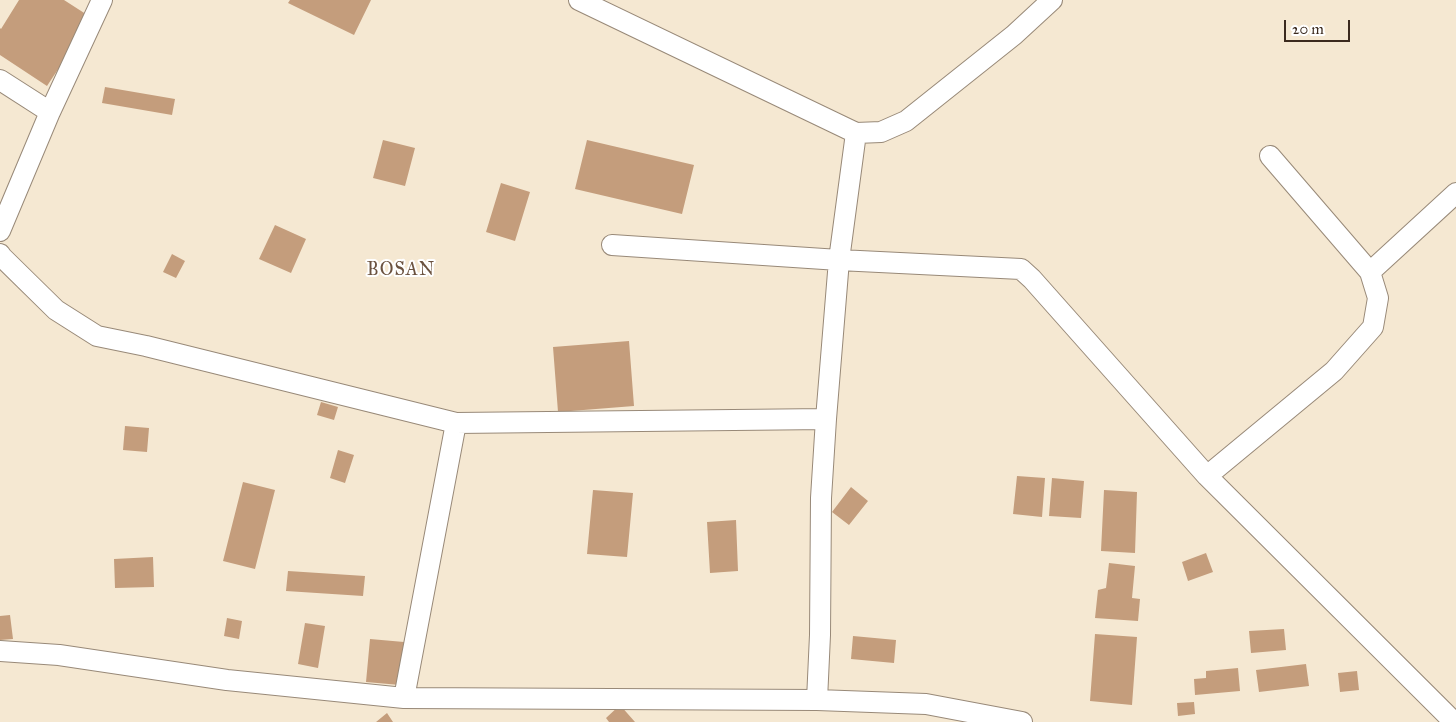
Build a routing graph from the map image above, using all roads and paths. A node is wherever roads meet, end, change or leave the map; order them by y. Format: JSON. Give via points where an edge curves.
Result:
{"nodes":[{"id":1,"x":102,"y":0,"type":"edge"},
{"id":2,"x":579,"y":0,"type":"edge"},
{"id":3,"x":1052,"y":0,"type":"edge"},
{"id":4,"x":0,"y":80,"type":"edge"},
{"id":5,"x":50,"y":112,"type":"junction"},
{"id":6,"x":856,"y":133,"type":"junction"},
{"id":7,"x":1270,"y":156,"type":"dead end"},
{"id":8,"x":1456,"y":193,"type":"edge"},
{"id":9,"x":0,"y":230,"type":"edge"},
{"id":10,"x":612,"y":245,"type":"dead end"},
{"id":11,"x":0,"y":254,"type":"edge"},
{"id":12,"x":839,"y":260,"type":"junction"},
{"id":13,"x":1370,"y":272,"type":"junction"},
{"id":14,"x":826,"y":419,"type":"junction"},
{"id":15,"x":456,"y":423,"type":"junction"},
{"id":16,"x":1208,"y":476,"type":"junction"},
{"id":17,"x":0,"y":651,"type":"edge"},
{"id":18,"x":404,"y":698,"type":"junction"},
{"id":19,"x":818,"y":700,"type":"junction"},
{"id":20,"x":1022,"y":722,"type":"edge"},
{"id":21,"x":1454,"y":722,"type":"edge"}],
"edges":[{"from":1,"to":5,"type":"street"},
{"from":2,"to":6,"type":"street"},
{"from":3,"to":6,"type":"street","via":[[906,121],[881,132]]},
{"from":4,"to":5,"type":"street"},
{"from":5,"to":9,"type":"street"},
{"from":6,"to":12,"type":"street"},
{"from":7,"to":13,"type":"street"},
{"from":8,"to":13,"type":"street"},
{"from":10,"to":12,"type":"street"},
{"from":11,"to":15,"type":"street","via":[[56,310],[97,336]]},
{"from":12,"to":14,"type":"street"},
{"from":12,"to":16,"type":"street","via":[[1021,269]]},
{"from":13,"to":16,"type":"street","via":[[1378,298],[1373,327],[1334,370]]},
{"from":14,"to":15,"type":"street"},
{"from":14,"to":19,"type":"street","via":[[821,498]]},
{"from":15,"to":18,"type":"street"},
{"from":16,"to":21,"type":"street"},
{"from":17,"to":18,"type":"street","via":[[59,655],[227,680]]},
{"from":18,"to":19,"type":"street"},
{"from":19,"to":20,"type":"street","via":[[926,704]]}]}
